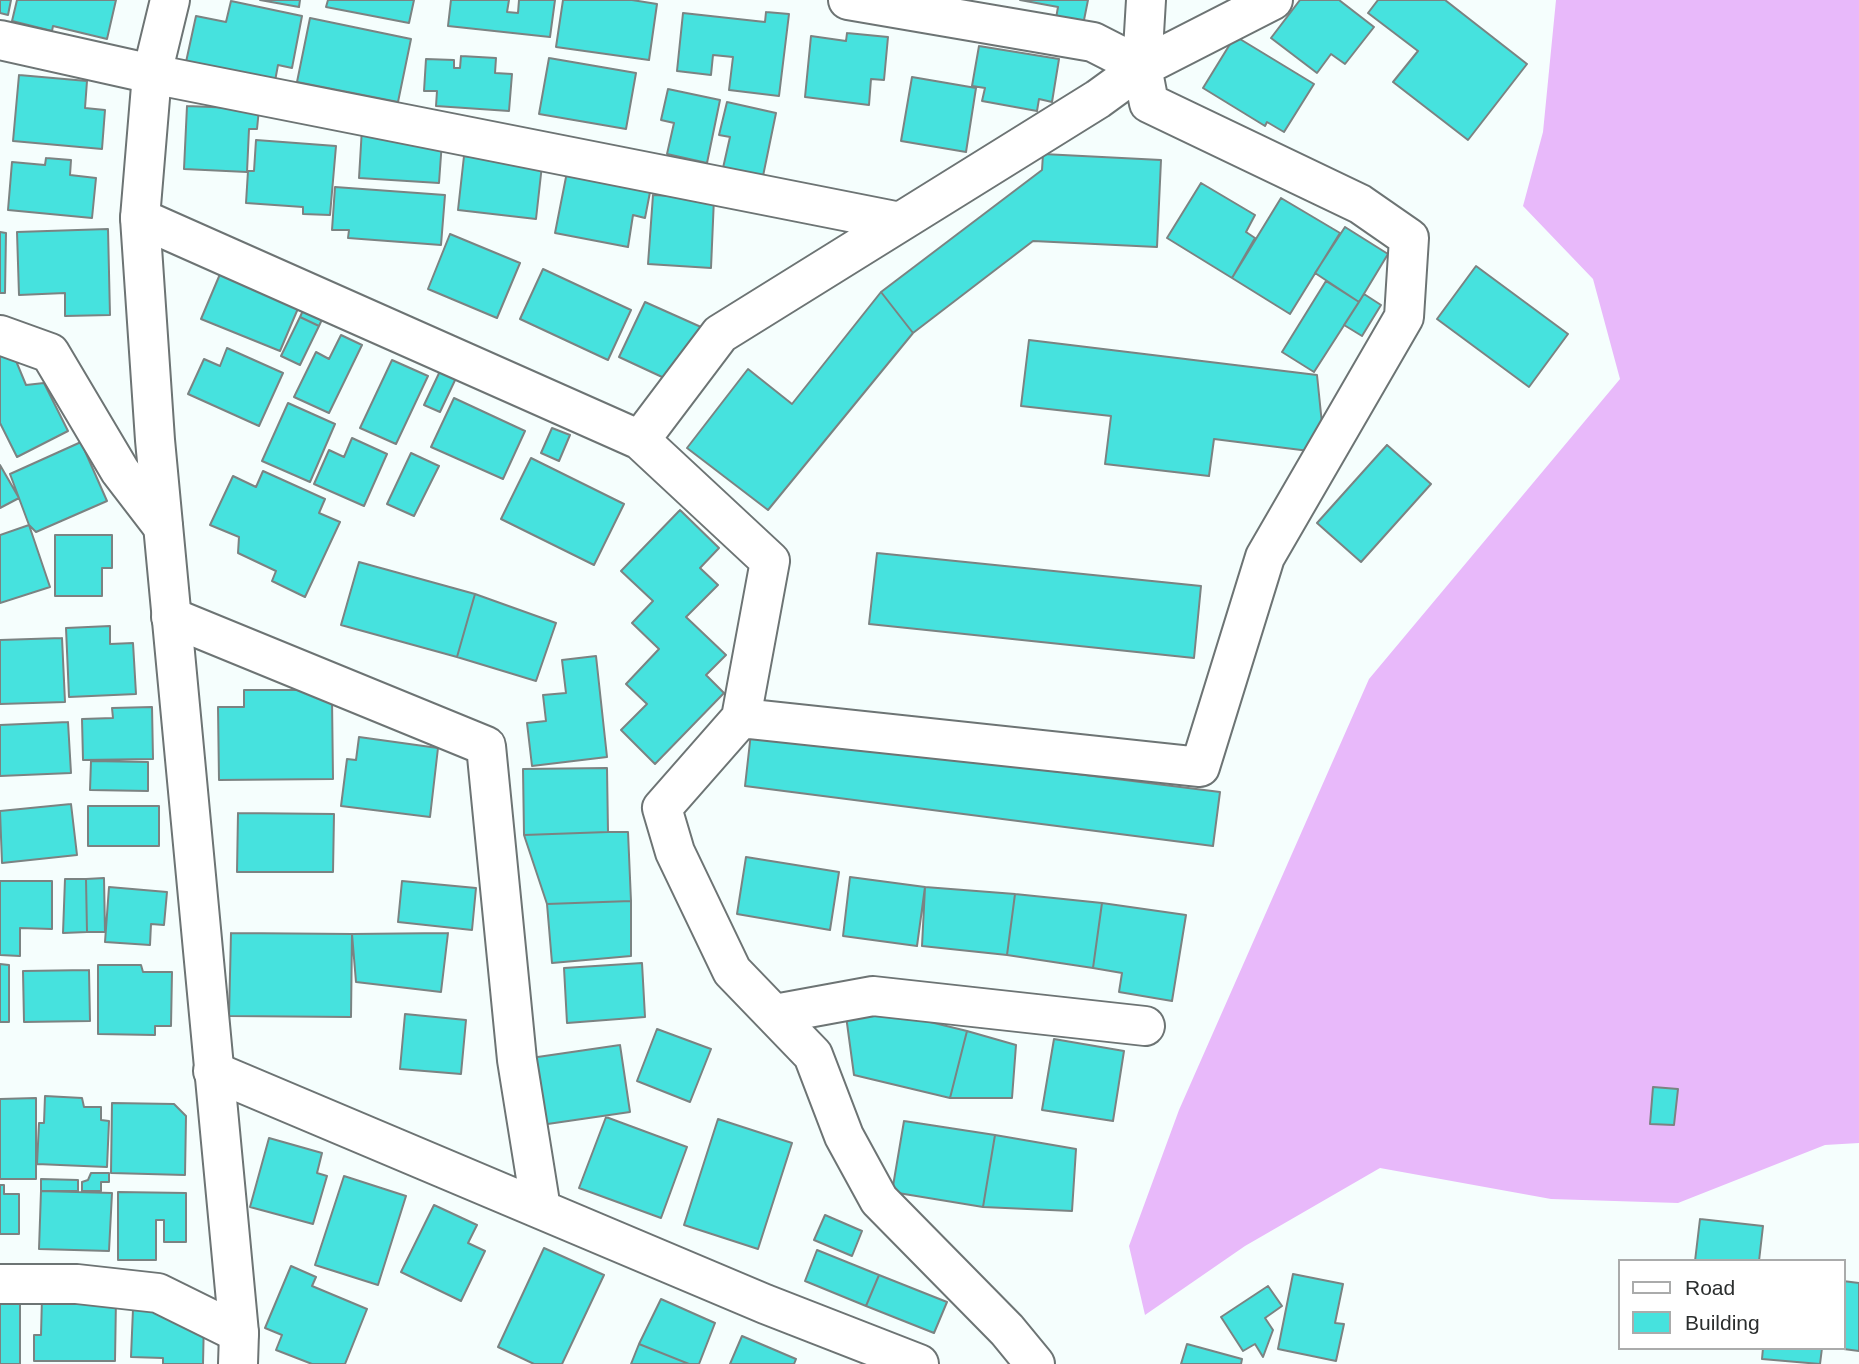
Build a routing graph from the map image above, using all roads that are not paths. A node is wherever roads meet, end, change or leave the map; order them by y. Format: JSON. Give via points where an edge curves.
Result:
{"nodes":[{"id":1,"x":170,"y":0,"type":"edge"},
{"id":2,"x":848,"y":0,"type":"edge"},
{"id":3,"x":1146,"y":0,"type":"edge"},
{"id":4,"x":1273,"y":0,"type":"edge"},
{"id":5,"x":0,"y":40,"type":"edge"},
{"id":6,"x":1142,"y":67,"type":"junction"},
{"id":7,"x":152,"y":74,"type":"junction"},
{"id":8,"x":140,"y":218,"type":"junction"},
{"id":9,"x":900,"y":222,"type":"junction"},
{"id":10,"x":0,"y":335,"type":"edge"},
{"id":11,"x":640,"y":440,"type":"junction"},
{"id":12,"x":163,"y":527,"type":"junction"},
{"id":13,"x":171,"y":617,"type":"junction"},
{"id":14,"x":741,"y":718,"type":"junction"},
{"id":15,"x":775,"y":1014,"type":"junction"},
{"id":16,"x":1145,"y":1026,"type":"dead end"},
{"id":17,"x":213,"y":1071,"type":"junction"},
{"id":18,"x":541,"y":1209,"type":"junction"},
{"id":19,"x":0,"y":1284,"type":"edge"},
{"id":20,"x":238,"y":1349,"type":"edge"},
{"id":21,"x":919,"y":1364,"type":"edge"},
{"id":22,"x":1035,"y":1364,"type":"edge"}],
"edges":[{"from":1,"to":7,"type":"street"},
{"from":2,"to":6,"type":"street","via":[[1093,41]]},
{"from":3,"to":6,"type":"street"},
{"from":4,"to":6,"type":"street"},
{"from":5,"to":7,"type":"street"},
{"from":6,"to":9,"type":"street","via":[[1098,100]]},
{"from":6,"to":14,"type":"street","via":[[1149,103],[1360,204],[1409,239],[1404,317],[1265,557],[1200,767]]},
{"from":7,"to":8,"type":"street"},
{"from":7,"to":9,"type":"street"},
{"from":8,"to":11,"type":"street"},
{"from":8,"to":12,"type":"street"},
{"from":9,"to":11,"type":"street","via":[[720,334]]},
{"from":10,"to":12,"type":"street","via":[[50,353],[120,471]]},
{"from":11,"to":14,"type":"street","via":[[770,561]]},
{"from":12,"to":13,"type":"street"},
{"from":13,"to":17,"type":"street"},
{"from":13,"to":18,"type":"street","via":[[486,746],[517,1060]]},
{"from":14,"to":15,"type":"street","via":[[662,808],[675,852],[732,971]]},
{"from":15,"to":16,"type":"street","via":[[873,996]]},
{"from":15,"to":22,"type":"street","via":[[813,1055],[844,1136],[879,1200],[1007,1329]]},
{"from":17,"to":18,"type":"street"},
{"from":17,"to":20,"type":"street"},
{"from":18,"to":21,"type":"street"},
{"from":19,"to":20,"type":"street","via":[[77,1284],[158,1293]]}]}
